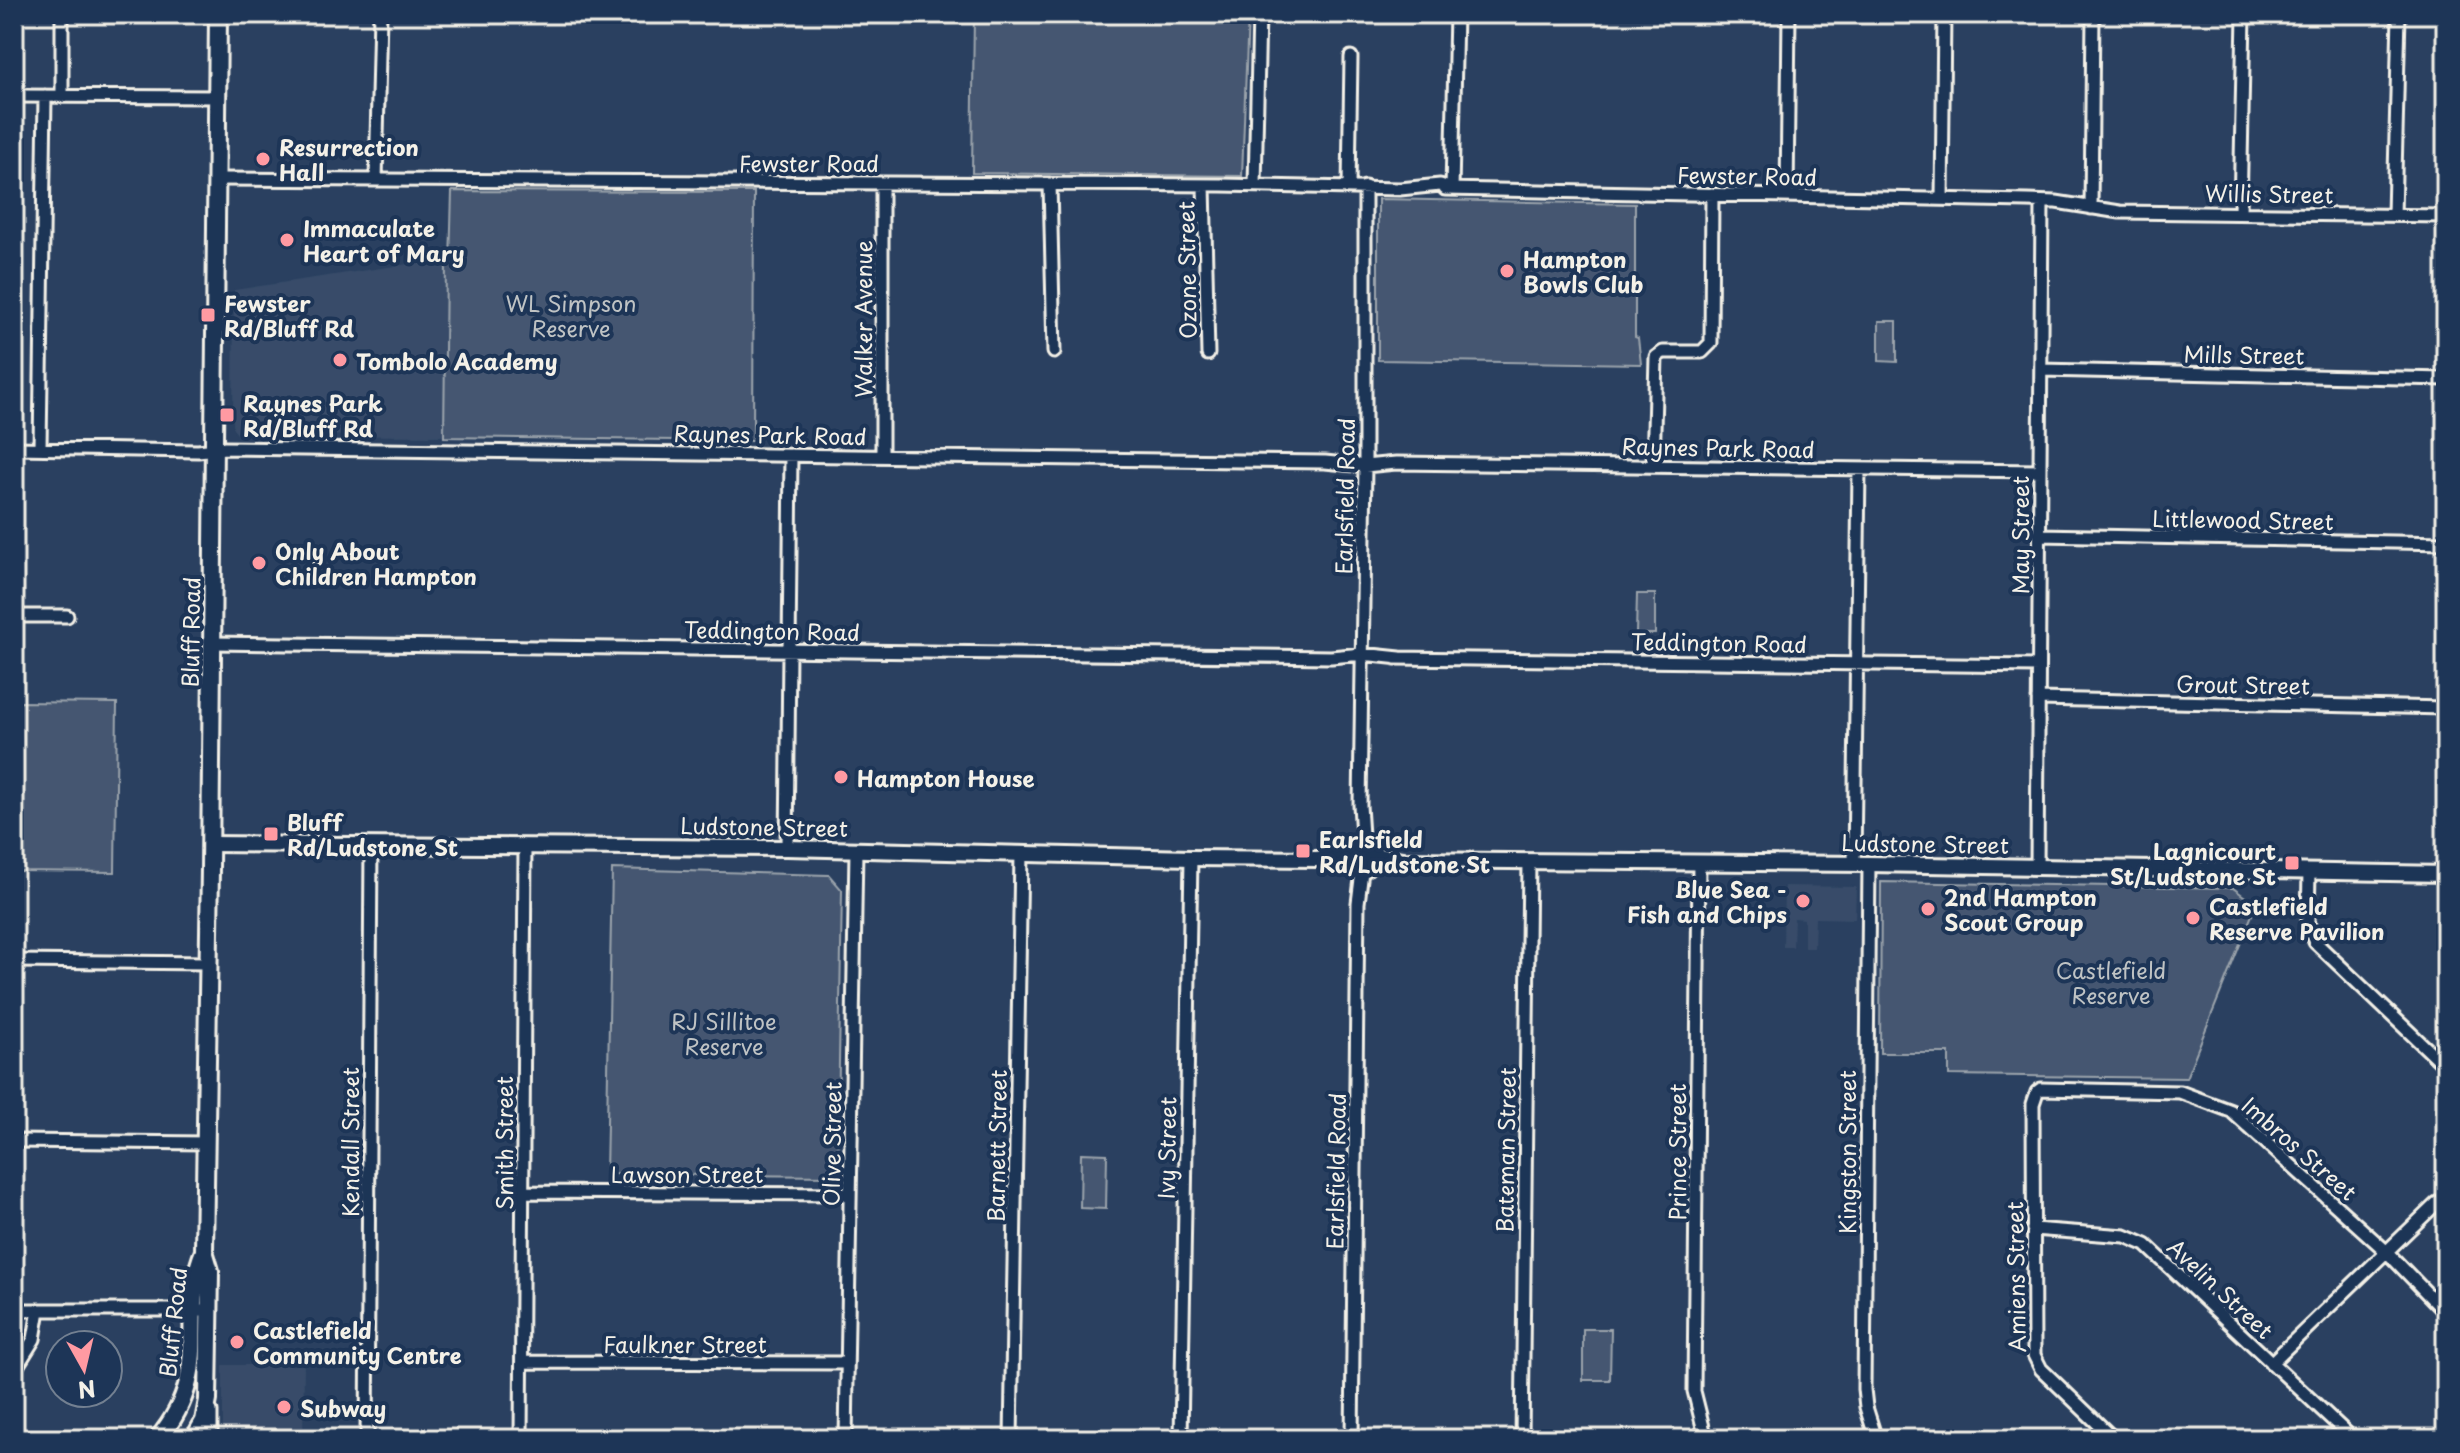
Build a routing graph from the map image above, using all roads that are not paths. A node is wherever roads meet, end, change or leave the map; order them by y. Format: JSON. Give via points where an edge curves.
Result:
{"nodes":[{"id":1,"x":62,"y":14,"type":"edge"},
{"id":2,"x":218,"y":14,"type":"edge"},
{"id":3,"x":380,"y":14,"type":"edge"},
{"id":4,"x":1259,"y":14,"type":"edge"},
{"id":5,"x":1456,"y":14,"type":"edge"},
{"id":6,"x":1789,"y":14,"type":"edge"},
{"id":7,"x":1944,"y":14,"type":"edge"},
{"id":8,"x":2093,"y":14,"type":"edge"},
{"id":9,"x":2244,"y":14,"type":"edge"},
{"id":10,"x":2399,"y":14,"type":"edge"},
{"id":11,"x":1351,"y":57,"type":"dead end"},
{"id":12,"x":14,"y":96,"type":"edge"},
{"id":13,"x":45,"y":96,"type":"junction"},
{"id":14,"x":62,"y":96,"type":"junction"},
{"id":15,"x":218,"y":97,"type":"junction"},
{"id":16,"x":217,"y":179,"type":"junction"},
{"id":17,"x":376,"y":180,"type":"junction"},
{"id":18,"x":882,"y":183,"type":"junction"},
{"id":19,"x":1050,"y":184,"type":"junction"},
{"id":20,"x":1204,"y":185,"type":"junction"},
{"id":21,"x":1255,"y":185,"type":"junction"},
{"id":22,"x":1349,"y":187,"type":"junction"},
{"id":23,"x":1365,"y":187,"type":"junction"},
{"id":24,"x":1452,"y":189,"type":"junction"},
{"id":25,"x":1712,"y":194,"type":"junction"},
{"id":26,"x":1787,"y":196,"type":"junction"},
{"id":27,"x":1942,"y":199,"type":"junction"},
{"id":28,"x":2042,"y":203,"type":"junction"},
{"id":29,"x":2091,"y":208,"type":"junction"},
{"id":30,"x":2240,"y":212,"type":"junction"},
{"id":31,"x":2394,"y":215,"type":"junction"},
{"id":32,"x":2446,"y":216,"type":"edge"},
{"id":33,"x":1054,"y":352,"type":"dead end"},
{"id":34,"x":1208,"y":354,"type":"dead end"},
{"id":35,"x":2041,"y":370,"type":"junction"},
{"id":36,"x":2446,"y":379,"type":"edge"},
{"id":37,"x":14,"y":448,"type":"edge"},
{"id":38,"x":40,"y":448,"type":"junction"},
{"id":39,"x":214,"y":448,"type":"junction"},
{"id":40,"x":791,"y":455,"type":"junction"},
{"id":41,"x":882,"y":456,"type":"junction"},
{"id":42,"x":1365,"y":462,"type":"junction"},
{"id":43,"x":1653,"y":466,"type":"junction"},
{"id":44,"x":1859,"y":469,"type":"junction"},
{"id":45,"x":2040,"y":471,"type":"junction"},
{"id":46,"x":2039,"y":535,"type":"junction"},
{"id":47,"x":2446,"y":543,"type":"edge"},
{"id":48,"x":14,"y":616,"type":"edge"},
{"id":49,"x":67,"y":616,"type":"dead end"},
{"id":50,"x":212,"y":643,"type":"junction"},
{"id":51,"x":789,"y":650,"type":"junction"},
{"id":52,"x":1362,"y":657,"type":"junction"},
{"id":53,"x":1856,"y":664,"type":"junction"},
{"id":54,"x":2038,"y":666,"type":"junction"},
{"id":55,"x":2038,"y":699,"type":"junction"},
{"id":56,"x":2446,"y":708,"type":"edge"},
{"id":57,"x":210,"y":844,"type":"junction"},
{"id":58,"x":371,"y":846,"type":"junction"},
{"id":59,"x":525,"y":846,"type":"junction"},
{"id":60,"x":787,"y":848,"type":"junction"},
{"id":61,"x":856,"y":850,"type":"junction"},
{"id":62,"x":1021,"y":854,"type":"junction"},
{"id":63,"x":1191,"y":858,"type":"junction"},
{"id":64,"x":1359,"y":861,"type":"junction"},
{"id":65,"x":1529,"y":862,"type":"junction"},
{"id":66,"x":1699,"y":863,"type":"junction"},
{"id":67,"x":1861,"y":864,"type":"junction"},
{"id":68,"x":2037,"y":867,"type":"junction"},
{"id":69,"x":2309,"y":872,"type":"junction"},
{"id":70,"x":2446,"y":874,"type":"edge"},
{"id":71,"x":14,"y":961,"type":"edge"},
{"id":72,"x":209,"y":963,"type":"junction"},
{"id":73,"x":2446,"y":1067,"type":"edge"},
{"id":74,"x":2045,"y":1088,"type":"joint"},
{"id":75,"x":14,"y":1141,"type":"edge"},
{"id":76,"x":207,"y":1143,"type":"junction"},
{"id":77,"x":523,"y":1192,"type":"junction"},
{"id":78,"x":850,"y":1194,"type":"junction"},
{"id":79,"x":2446,"y":1199,"type":"edge"},
{"id":80,"x":2033,"y":1229,"type":"junction"},
{"id":81,"x":2387,"y":1252,"type":"junction"},
{"id":82,"x":14,"y":1310,"type":"edge"},
{"id":83,"x":39,"y":1310,"type":"junction"},
{"id":84,"x":202,"y":1310,"type":"junction"},
{"id":85,"x":2446,"y":1313,"type":"edge"},
{"id":86,"x":522,"y":1362,"type":"junction"},
{"id":87,"x":847,"y":1363,"type":"junction"},
{"id":88,"x":2271,"y":1363,"type":"junction"},
{"id":89,"x":14,"y":1371,"type":"edge"},
{"id":90,"x":208,"y":1395,"type":"junction"},
{"id":91,"x":158,"y":1439,"type":"edge"},
{"id":92,"x":194,"y":1439,"type":"edge"},
{"id":93,"x":211,"y":1439,"type":"edge"},
{"id":94,"x":367,"y":1439,"type":"edge"},
{"id":95,"x":521,"y":1439,"type":"edge"},
{"id":96,"x":846,"y":1439,"type":"edge"},
{"id":97,"x":1011,"y":1439,"type":"edge"},
{"id":98,"x":1181,"y":1439,"type":"edge"},
{"id":99,"x":1352,"y":1439,"type":"edge"},
{"id":100,"x":1522,"y":1439,"type":"edge"},
{"id":101,"x":1706,"y":1439,"type":"edge"},
{"id":102,"x":1876,"y":1439,"type":"edge"},
{"id":103,"x":2114,"y":1439,"type":"edge"},
{"id":104,"x":2353,"y":1439,"type":"edge"}],
"edges":[{"from":1,"to":14,"type":"street"},
{"from":2,"to":15,"type":"main road","name":"Bluff Road"},
{"from":3,"to":17,"type":"street"},
{"from":4,"to":21,"type":"street"},
{"from":5,"to":24,"type":"street"},
{"from":6,"to":26,"type":"street"},
{"from":7,"to":27,"type":"street"},
{"from":8,"to":29,"type":"street"},
{"from":9,"to":30,"type":"street"},
{"from":10,"to":31,"type":"street"},
{"from":11,"to":22,"type":"street"},
{"from":12,"to":13,"type":"street"},
{"from":13,"to":14,"type":"street"},
{"from":13,"to":38,"type":"street"},
{"from":14,"to":15,"type":"street"},
{"from":15,"to":16,"type":"main road","name":"Bluff Road"},
{"from":16,"to":17,"type":"street","name":"Fewster Road"},
{"from":16,"to":39,"type":"main road","name":"Bluff Road"},
{"from":17,"to":18,"type":"street","name":"Fewster Road"},
{"from":18,"to":19,"type":"street","name":"Fewster Road"},
{"from":18,"to":41,"type":"street","name":"Walker Avenue"},
{"from":19,"to":20,"type":"street","name":"Fewster Road"},
{"from":19,"to":33,"type":"street"},
{"from":20,"to":21,"type":"street","name":"Fewster Road"},
{"from":20,"to":34,"type":"street","name":"Ozone Street"},
{"from":21,"to":22,"type":"street","name":"Fewster Road"},
{"from":22,"to":23,"type":"street","name":"Fewster Road"},
{"from":23,"to":24,"type":"street","name":"Fewster Road"},
{"from":23,"to":42,"type":"street","name":"Earlsfield Road"},
{"from":24,"to":25,"type":"street","name":"Fewster Road"},
{"from":25,"to":26,"type":"street","name":"Fewster Road"},
{"from":25,"to":43,"type":"street","via":[[1712,338],[1702,352],[1663,352],[1656,357]]},
{"from":26,"to":27,"type":"street","name":"Fewster Road"},
{"from":27,"to":28,"type":"street","name":"Fewster Road"},
{"from":28,"to":29,"type":"street","name":"Willis Street"},
{"from":28,"to":35,"type":"street","name":"May Street"},
{"from":29,"to":30,"type":"street","name":"Willis Street"},
{"from":30,"to":31,"type":"street","name":"Willis Street"},
{"from":31,"to":32,"type":"street","name":"Willis Street"},
{"from":35,"to":36,"type":"street","name":"Mills Street"},
{"from":35,"to":45,"type":"street","name":"May Street"},
{"from":37,"to":38,"type":"street","name":"Raynes Park Road"},
{"from":38,"to":39,"type":"street","name":"Raynes Park Road"},
{"from":39,"to":40,"type":"street","name":"Raynes Park Road"},
{"from":39,"to":50,"type":"main road","name":"Bluff Road"},
{"from":40,"to":41,"type":"street","name":"Raynes Park Road"},
{"from":40,"to":51,"type":"street"},
{"from":41,"to":42,"type":"street","name":"Raynes Park Road"},
{"from":42,"to":43,"type":"street","name":"Raynes Park Road"},
{"from":42,"to":52,"type":"street","name":"Earlsfield Road"},
{"from":43,"to":44,"type":"street","name":"Raynes Park Road"},
{"from":44,"to":45,"type":"street","name":"Raynes Park Road"},
{"from":44,"to":53,"type":"street","name":"Kingston Street"},
{"from":45,"to":46,"type":"street","name":"May Street"},
{"from":46,"to":47,"type":"street","name":"Littlewood Street"},
{"from":46,"to":54,"type":"street","name":"May Street"},
{"from":48,"to":49,"type":"street"},
{"from":50,"to":51,"type":"street","name":"Teddington Road"},
{"from":50,"to":57,"type":"main road","name":"Bluff Road"},
{"from":51,"to":52,"type":"street","name":"Teddington Road"},
{"from":51,"to":60,"type":"street"},
{"from":52,"to":53,"type":"street","name":"Teddington Road"},
{"from":52,"to":64,"type":"street","name":"Earlsfield Road"},
{"from":53,"to":54,"type":"street","name":"Teddington Road"},
{"from":53,"to":67,"type":"street","name":"Kingston Street"},
{"from":54,"to":55,"type":"street","name":"May Street"},
{"from":55,"to":56,"type":"street","name":"Grout Street"},
{"from":55,"to":68,"type":"street","name":"May Street"},
{"from":57,"to":58,"type":"street","name":"Ludstone Street"},
{"from":57,"to":72,"type":"main road","name":"Bluff Road"},
{"from":58,"to":59,"type":"street","name":"Ludstone Street"},
{"from":58,"to":94,"type":"street","name":"Kendall Street"},
{"from":59,"to":60,"type":"street","name":"Ludstone Street"},
{"from":59,"to":77,"type":"street","name":"Smith Street"},
{"from":60,"to":61,"type":"street","name":"Ludstone Street"},
{"from":61,"to":62,"type":"street","name":"Ludstone Street"},
{"from":61,"to":78,"type":"street","name":"Olive Street"},
{"from":62,"to":63,"type":"street","name":"Ludstone Street"},
{"from":62,"to":97,"type":"street","name":"Barnett Street"},
{"from":63,"to":64,"type":"street","name":"Ludstone Street"},
{"from":63,"to":98,"type":"street","name":"Ivy Street"},
{"from":64,"to":65,"type":"street","name":"Ludstone Street"},
{"from":64,"to":99,"type":"street","name":"Earlsfield Road"},
{"from":65,"to":66,"type":"street","name":"Ludstone Street"},
{"from":65,"to":100,"type":"street","name":"Bateman Street"},
{"from":66,"to":67,"type":"street","name":"Ludstone Street"},
{"from":66,"to":101,"type":"street","name":"Prince Street","via":[[1694,1391]]},
{"from":67,"to":68,"type":"street","name":"Ludstone Street"},
{"from":67,"to":102,"type":"street","name":"Kingston Street","via":[[1864,1389]]},
{"from":68,"to":69,"type":"street","name":"Ludstone Street"},
{"from":69,"to":70,"type":"street","name":"Ludstone Street"},
{"from":69,"to":73,"type":"street","via":[[2308,922],[2315,942]]},
{"from":71,"to":72,"type":"street"},
{"from":72,"to":76,"type":"main road","name":"Bluff Road"},
{"from":74,"to":80,"type":"street","name":"Amiens Street","via":[[2033,1104]]},
{"from":74,"to":81,"type":"street","name":"Imbros Street","via":[[2171,1091],[2215,1103],[2246,1122]]},
{"from":75,"to":76,"type":"street"},
{"from":76,"to":84,"type":"main road","name":"Bluff Road","via":[[204,1251],[196,1270]]},
{"from":77,"to":78,"type":"street","name":"Lawson Street"},
{"from":77,"to":86,"type":"street","name":"Smith Street"},
{"from":78,"to":87,"type":"street","name":"Olive Street"},
{"from":79,"to":81,"type":"street"},
{"from":80,"to":88,"type":"street","name":"Avelin Street","via":[[2125,1236],[2146,1245]]},
{"from":80,"to":103,"type":"street","name":"Amiens Street","via":[[2036,1362]]},
{"from":81,"to":85,"type":"street","name":"Imbros Street"},
{"from":81,"to":88,"type":"street"},
{"from":82,"to":83,"type":"street"},
{"from":83,"to":84,"type":"street"},
{"from":83,"to":89,"type":"street","via":[[34,1339]]},
{"from":84,"to":90,"type":"main road","name":"Bluff Road"},
{"from":84,"to":91,"type":"main road","name":"Bluff Road","via":[[189,1383],[176,1416]]},
{"from":86,"to":87,"type":"street","name":"Faulkner Street"},
{"from":86,"to":95,"type":"street","name":"Smith Street"},
{"from":87,"to":96,"type":"street","name":"Olive Street"},
{"from":88,"to":104,"type":"street","name":"Avelin Street"},
{"from":90,"to":92,"type":"main road","name":"Bluff Road"},
{"from":90,"to":93,"type":"street","name":"Bluff Road"}]}
